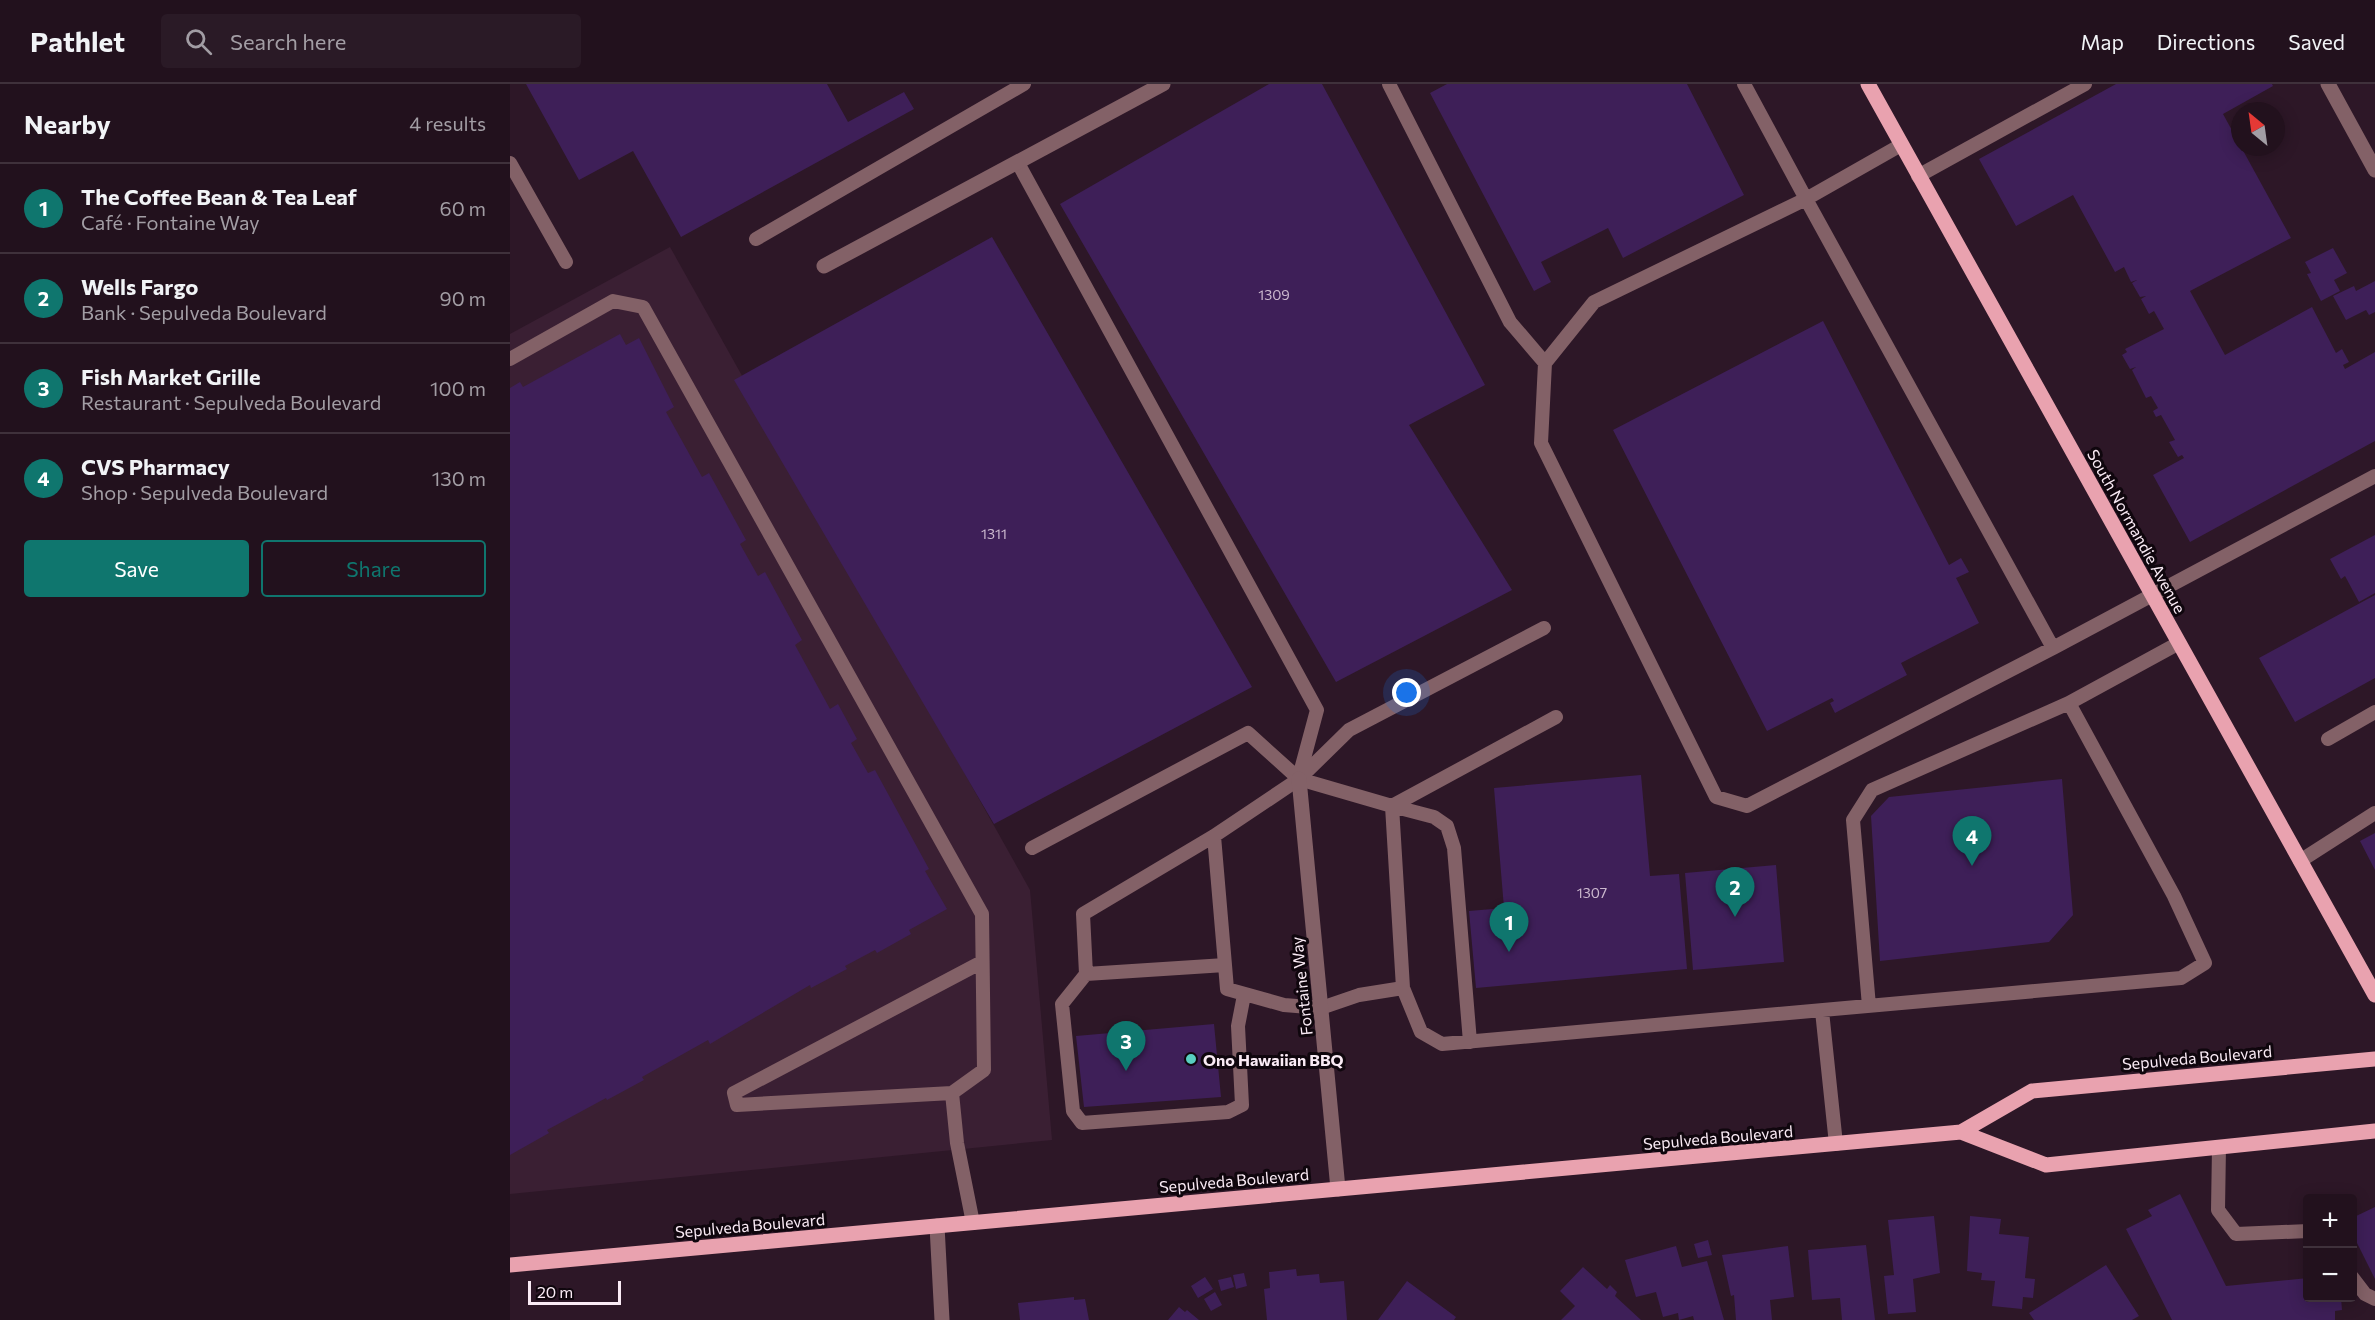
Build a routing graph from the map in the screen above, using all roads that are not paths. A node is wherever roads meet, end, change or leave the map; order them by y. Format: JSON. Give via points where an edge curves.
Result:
{"nodes":[{"id":1,"x":1024,"y":84,"type":"edge"},
{"id":2,"x":1163,"y":84,"type":"edge"},
{"id":3,"x":1389,"y":84,"type":"edge"},
{"id":4,"x":1744,"y":84,"type":"edge"},
{"id":5,"x":1868,"y":84,"type":"edge"},
{"id":6,"x":2085,"y":84,"type":"edge"},
{"id":7,"x":2328,"y":84,"type":"edge"},
{"id":8,"x":1901,"y":145,"type":"junction"},
{"id":9,"x":510,"y":163,"type":"edge"},
{"id":10,"x":1018,"y":163,"type":"junction"},
{"id":11,"x":2375,"y":170,"type":"edge"},
{"id":12,"x":1918,"y":176,"type":"junction"},
{"id":13,"x":1806,"y":199,"type":"junction"},
{"id":14,"x":756,"y":239,"type":"dead end"},
{"id":15,"x":566,"y":262,"type":"dead end"},
{"id":16,"x":824,"y":266,"type":"dead end"},
{"id":17,"x":510,"y":358,"type":"edge"},
{"id":18,"x":1545,"y":363,"type":"junction"},
{"id":19,"x":2375,"y":476,"type":"edge"},
{"id":20,"x":2152,"y":595,"type":"junction"},
{"id":21,"x":1544,"y":628,"type":"dead end"},
{"id":22,"x":2179,"y":643,"type":"junction"},
{"id":23,"x":2053,"y":648,"type":"junction"},
{"id":24,"x":2068,"y":703,"type":"junction"},
{"id":25,"x":2375,"y":712,"type":"edge"},
{"id":26,"x":1556,"y":717,"type":"dead end"},
{"id":27,"x":2328,"y":739,"type":"dead end"},
{"id":28,"x":1299,"y":779,"type":"junction"},
{"id":29,"x":1392,"y":806,"type":"junction"},
{"id":30,"x":2375,"y":813,"type":"edge"},
{"id":31,"x":1214,"y":836,"type":"junction"},
{"id":32,"x":1032,"y":848,"type":"dead end"},
{"id":33,"x":2300,"y":861,"type":"junction"},
{"id":34,"x":982,"y":962,"type":"junction"},
{"id":35,"x":1225,"y":965,"type":"junction"},
{"id":36,"x":1086,"y":974,"type":"junction"},
{"id":37,"x":1403,"y":988,"type":"junction"},
{"id":38,"x":2373,"y":988,"type":"edge"},
{"id":39,"x":1244,"y":995,"type":"junction"},
{"id":40,"x":1869,"y":1006,"type":"junction"},
{"id":41,"x":1322,"y":1008,"type":"junction"},
{"id":42,"x":1822,"y":1011,"type":"junction"},
{"id":43,"x":1470,"y":1042,"type":"junction"},
{"id":44,"x":2375,"y":1059,"type":"edge"},
{"id":45,"x":952,"y":1093,"type":"junction"},
{"id":46,"x":2375,"y":1131,"type":"edge"},
{"id":47,"x":1961,"y":1132,"type":"junction"},
{"id":48,"x":1836,"y":1144,"type":"junction"},
{"id":49,"x":2219,"y":1147,"type":"junction"},
{"id":50,"x":1338,"y":1189,"type":"junction"},
{"id":51,"x":973,"y":1223,"type":"junction"},
{"id":52,"x":937,"y":1226,"type":"junction"},
{"id":53,"x":2303,"y":1231,"type":"edge"},
{"id":54,"x":510,"y":1265,"type":"edge"},
{"id":55,"x":2357,"y":1284,"type":"edge"},
{"id":56,"x":2375,"y":1299,"type":"edge"},
{"id":57,"x":942,"y":1320,"type":"edge"}],
"edges":[{"from":1,"to":14,"type":"lane"},
{"from":2,"to":10,"type":"street"},
{"from":3,"to":18,"type":"lane","via":[[1510,322]]},
{"from":4,"to":13,"type":"lane"},
{"from":5,"to":8,"type":"main road","name":"South Normandie Avenue"},
{"from":6,"to":12,"type":"lane"},
{"from":7,"to":11,"type":"street"},
{"from":8,"to":12,"type":"main road","name":"South Normandie Avenue"},
{"from":8,"to":13,"type":"lane"},
{"from":9,"to":15,"type":"lane"},
{"from":10,"to":16,"type":"street"},
{"from":10,"to":28,"type":"lane","via":[[1317,710]]},
{"from":12,"to":20,"type":"main road","name":"South Normandie Avenue"},
{"from":13,"to":18,"type":"lane","via":[[1594,302]]},
{"from":13,"to":23,"type":"lane"},
{"from":17,"to":34,"type":"lane","via":[[613,301],[644,307],[982,914]]},
{"from":18,"to":23,"type":"lane","via":[[1541,442],[1716,797],[1747,806]]},
{"from":19,"to":20,"type":"lane"},
{"from":20,"to":22,"type":"main road","name":"South Normandie Avenue"},
{"from":20,"to":23,"type":"lane"},
{"from":21,"to":28,"type":"lane","via":[[1349,730]]},
{"from":22,"to":24,"type":"lane"},
{"from":22,"to":33,"type":"main road","name":"South Normandie Avenue"},
{"from":24,"to":40,"type":"lane","via":[[1872,790],[1853,820]]},
{"from":24,"to":40,"type":"lane","via":[[2174,896],[2205,963],[2181,978]]},
{"from":25,"to":27,"type":"lane"},
{"from":26,"to":29,"type":"lane"},
{"from":28,"to":29,"type":"lane"},
{"from":28,"to":31,"type":"lane"},
{"from":28,"to":32,"type":"lane","via":[[1248,733]]},
{"from":28,"to":41,"type":"street","name":"Fontaine Way"},
{"from":29,"to":37,"type":"lane"},
{"from":29,"to":43,"type":"lane","via":[[1434,818],[1447,826],[1454,848]]},
{"from":30,"to":33,"type":"lane"},
{"from":31,"to":35,"type":"lane"},
{"from":31,"to":36,"type":"lane","via":[[1083,914]]},
{"from":33,"to":38,"type":"main road","name":"South Normandie Avenue"},
{"from":34,"to":45,"type":"lane","via":[[984,1070]]},
{"from":34,"to":45,"type":"lane","via":[[734,1093],[737,1105]]},
{"from":35,"to":36,"type":"lane"},
{"from":35,"to":39,"type":"lane","via":[[1227,989]]},
{"from":36,"to":39,"type":"lane","via":[[1062,1004],[1073,1111],[1082,1123],[1228,1112],[1242,1105],[1238,1026]]},
{"from":37,"to":41,"type":"lane","via":[[1359,995]]},
{"from":37,"to":43,"type":"lane","via":[[1421,1032],[1442,1044]]},
{"from":39,"to":41,"type":"lane","via":[[1284,1005]]},
{"from":40,"to":42,"type":"lane"},
{"from":41,"to":50,"type":"street","name":"Fontaine Way"},
{"from":42,"to":43,"type":"lane"},
{"from":42,"to":48,"type":"lane"},
{"from":44,"to":47,"type":"main road","name":"Sepulveda Boulevard","via":[[2032,1091]]},
{"from":45,"to":51,"type":"lane","via":[[957,1143]]},
{"from":46,"to":49,"type":"main road","name":"Sepulveda Boulevard"},
{"from":47,"to":48,"type":"main road","name":"Sepulveda Boulevard"},
{"from":47,"to":49,"type":"main road","name":"Sepulveda Boulevard","via":[[2046,1165]]},
{"from":48,"to":50,"type":"main road","name":"Sepulveda Boulevard"},
{"from":49,"to":53,"type":"lane","via":[[2218,1210],[2236,1234]]},
{"from":50,"to":51,"type":"main road","name":"Sepulveda Boulevard"},
{"from":51,"to":52,"type":"main road","name":"Sepulveda Boulevard"},
{"from":52,"to":54,"type":"main road","name":"Sepulveda Boulevard"},
{"from":52,"to":57,"type":"street"},
{"from":55,"to":56,"type":"lane"}]}
